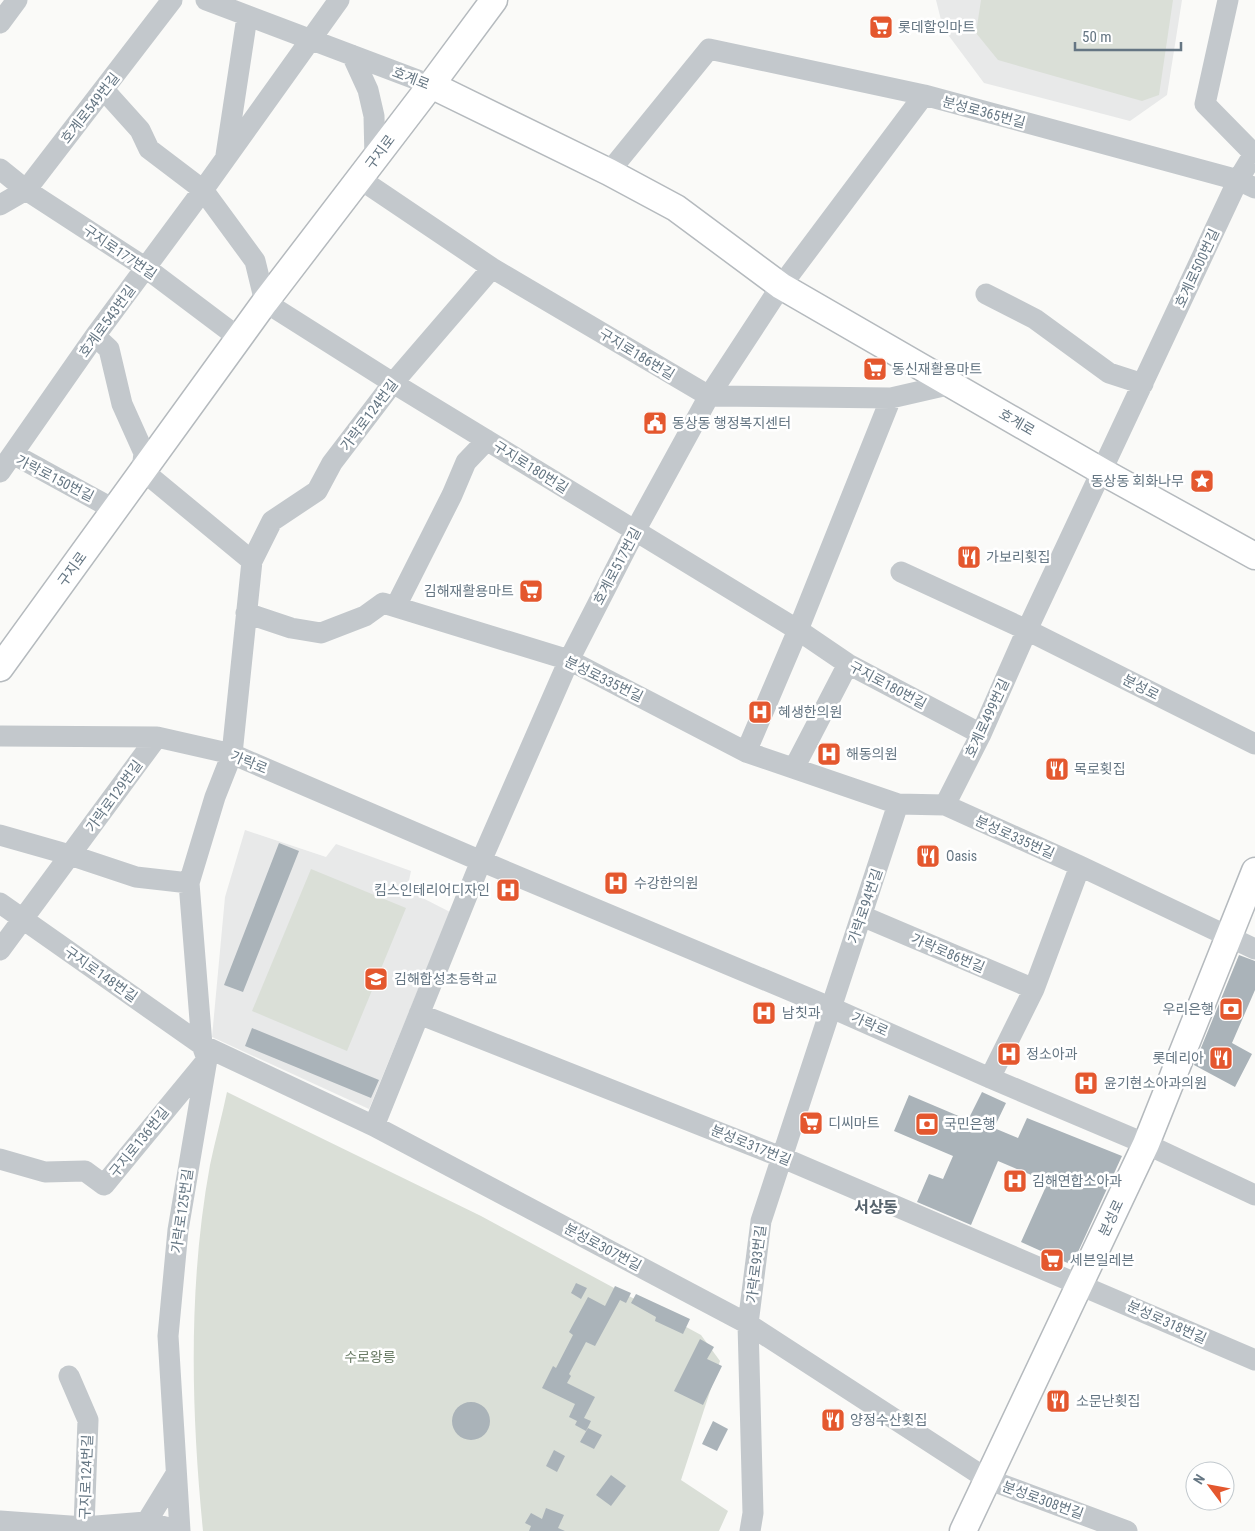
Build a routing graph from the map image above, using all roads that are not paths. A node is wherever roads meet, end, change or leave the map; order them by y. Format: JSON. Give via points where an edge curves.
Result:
{"nodes":[{"id":1,"x":17,"y":0,"type":"edge"},
{"id":2,"x":172,"y":0,"type":"edge"},
{"id":3,"x":206,"y":0,"type":"edge"},
{"id":4,"x":339,"y":0,"type":"edge"},
{"id":5,"x":494,"y":0,"type":"edge"},
{"id":6,"x":1228,"y":0,"type":"edge"},
{"id":7,"x":247,"y":17,"type":"junction"},
{"id":8,"x":0,"y":23,"type":"edge"},
{"id":9,"x":311,"y":39,"type":"junction"},
{"id":10,"x":352,"y":55,"type":"junction"},
{"id":11,"x":432,"y":85,"type":"junction"},
{"id":12,"x":104,"y":90,"type":"junction"},
{"id":13,"x":924,"y":96,"type":"junction"},
{"id":14,"x":1254,"y":152,"type":"edge"},
{"id":15,"x":225,"y":160,"type":"junction"},
{"id":16,"x":0,"y":169,"type":"edge"},
{"id":17,"x":368,"y":169,"type":"junction"},
{"id":18,"x":609,"y":172,"type":"junction"},
{"id":19,"x":1246,"y":184,"type":"edge"},
{"id":20,"x":26,"y":190,"type":"junction"},
{"id":21,"x":203,"y":190,"type":"junction"},
{"id":22,"x":0,"y":205,"type":"edge"},
{"id":23,"x":146,"y":268,"type":"junction"},
{"id":24,"x":492,"y":268,"type":"junction"},
{"id":25,"x":781,"y":286,"type":"junction"},
{"id":26,"x":986,"y":294,"type":"dead end"},
{"id":27,"x":265,"y":302,"type":"junction"},
{"id":28,"x":95,"y":336,"type":"junction"},
{"id":29,"x":239,"y":338,"type":"junction"},
{"id":30,"x":393,"y":383,"type":"junction"},
{"id":31,"x":952,"y":384,"type":"junction"},
{"id":32,"x":1143,"y":384,"type":"junction"},
{"id":33,"x":709,"y":396,"type":"junction"},
{"id":34,"x":890,"y":398,"type":"junction"},
{"id":35,"x":487,"y":440,"type":"junction"},
{"id":36,"x":13,"y":454,"type":"junction"},
{"id":37,"x":142,"y":470,"type":"junction"},
{"id":38,"x":0,"y":472,"type":"edge"},
{"id":39,"x":1102,"y":472,"type":"junction"},
{"id":40,"x":115,"y":510,"type":"junction"},
{"id":41,"x":635,"y":531,"type":"junction"},
{"id":42,"x":1255,"y":556,"type":"edge"},
{"id":43,"x":252,"y":561,"type":"junction"},
{"id":44,"x":901,"y":572,"type":"dead end"},
{"id":45,"x":396,"y":606,"type":"junction"},
{"id":46,"x":246,"y":613,"type":"junction"},
{"id":47,"x":798,"y":630,"type":"junction"},
{"id":48,"x":1027,"y":630,"type":"junction"},
{"id":49,"x":569,"y":660,"type":"junction"},
{"id":50,"x":848,"y":664,"type":"junction"},
{"id":51,"x":0,"y":668,"type":"edge"},
{"id":52,"x":981,"y":734,"type":"junction"},
{"id":53,"x":0,"y":736,"type":"edge"},
{"id":54,"x":157,"y":737,"type":"junction"},
{"id":55,"x":1255,"y":744,"type":"edge"},
{"id":56,"x":746,"y":752,"type":"junction"},
{"id":57,"x":232,"y":754,"type":"junction"},
{"id":58,"x":794,"y":768,"type":"junction"},
{"id":59,"x":898,"y":804,"type":"junction"},
{"id":60,"x":945,"y":805,"type":"junction"},
{"id":61,"x":0,"y":835,"type":"edge"},
{"id":62,"x":70,"y":855,"type":"junction"},
{"id":63,"x":481,"y":861,"type":"junction"},
{"id":64,"x":1080,"y":866,"type":"junction"},
{"id":65,"x":1255,"y":871,"type":"edge"},
{"id":66,"x":190,"y":883,"type":"junction"},
{"id":67,"x":0,"y":903,"type":"edge"},
{"id":68,"x":862,"y":916,"type":"junction"},
{"id":69,"x":23,"y":919,"type":"junction"},
{"id":70,"x":1227,"y":936,"type":"junction"},
{"id":71,"x":1255,"y":949,"type":"edge"},
{"id":72,"x":0,"y":950,"type":"edge"},
{"id":73,"x":1034,"y":989,"type":"junction"},
{"id":74,"x":832,"y":1008,"type":"junction"},
{"id":75,"x":419,"y":1014,"type":"junction"},
{"id":76,"x":204,"y":1052,"type":"junction"},
{"id":77,"x":990,"y":1078,"type":"junction"},
{"id":78,"x":374,"y":1126,"type":"junction"},
{"id":79,"x":1146,"y":1144,"type":"junction"},
{"id":80,"x":780,"y":1157,"type":"junction"},
{"id":81,"x":0,"y":1159,"type":"edge"},
{"id":82,"x":1255,"y":1195,"type":"edge"},
{"id":83,"x":1080,"y":1284,"type":"junction"},
{"id":84,"x":748,"y":1324,"type":"junction"},
{"id":85,"x":1255,"y":1360,"type":"edge"},
{"id":86,"x":68,"y":1376,"type":"dead end"},
{"id":87,"x":176,"y":1474,"type":"junction"},
{"id":88,"x":987,"y":1479,"type":"junction"},
{"id":89,"x":0,"y":1521,"type":"edge"},
{"id":90,"x":84,"y":1527,"type":"junction"},
{"id":91,"x":143,"y":1527,"type":"edge"},
{"id":92,"x":756,"y":1528,"type":"edge"},
{"id":93,"x":180,"y":1531,"type":"edge"},
{"id":94,"x":963,"y":1531,"type":"edge"},
{"id":95,"x":1127,"y":1531,"type":"edge"}],
"edges":[{"from":1,"to":8,"type":"street"},
{"from":2,"to":12,"type":"street","name":"호계로549번길"},
{"from":3,"to":7,"type":"street","name":"호계로"},
{"from":4,"to":9,"type":"street","name":"호계로543번길"},
{"from":5,"to":11,"type":"main road","name":"구지로"},
{"from":6,"to":14,"type":"street","name":"호계로500번길","via":[[1205,104]]},
{"from":7,"to":9,"type":"street","name":"호계로"},
{"from":7,"to":15,"type":"street","name":"호계로543번길"},
{"from":9,"to":10,"type":"street","name":"호계로"},
{"from":9,"to":15,"type":"street","name":"호계로543번길"},
{"from":10,"to":11,"type":"street","name":"호계로"},
{"from":10,"to":17,"type":"street","via":[[368,90],[374,116]]},
{"from":11,"to":17,"type":"main road","name":"구지로"},
{"from":11,"to":18,"type":"main road","name":"호계로"},
{"from":12,"to":20,"type":"street","name":"호계로549번길"},
{"from":12,"to":21,"type":"street","via":[[140,130],[149,150]]},
{"from":13,"to":18,"type":"street","name":"분성로365번길","via":[[709,49]]},
{"from":13,"to":19,"type":"street","name":"분성로365번길"},
{"from":13,"to":25,"type":"street"},
{"from":14,"to":19,"type":"street","name":"호계로500번길"},
{"from":15,"to":21,"type":"street","name":"호계로543번길"},
{"from":16,"to":20,"type":"street","name":"구지로177번길"},
{"from":17,"to":24,"type":"street","name":"구지로186번길"},
{"from":17,"to":27,"type":"main road","name":"구지로"},
{"from":18,"to":25,"type":"main road","name":"호계로","via":[[676,208]]},
{"from":19,"to":32,"type":"street","name":"호계로500번길"},
{"from":20,"to":22,"type":"street","name":"호계로549번길"},
{"from":20,"to":23,"type":"street","name":"구지로177번길"},
{"from":21,"to":23,"type":"street","name":"호계로543번길"},
{"from":21,"to":27,"type":"street","via":[[255,261]]},
{"from":23,"to":28,"type":"street","name":"호계로543번길"},
{"from":23,"to":29,"type":"street","name":"구지로177번길"},
{"from":24,"to":30,"type":"street","name":"가락로124번길"},
{"from":24,"to":33,"type":"street","name":"구지로186번길"},
{"from":25,"to":31,"type":"main road","name":"호계로"},
{"from":25,"to":33,"type":"street","name":"호계로517번길"},
{"from":26,"to":32,"type":"street","via":[[1034,319],[1109,373]]},
{"from":27,"to":29,"type":"main road","name":"구지로"},
{"from":27,"to":30,"type":"street","name":"구지로180번길"},
{"from":28,"to":36,"type":"street","name":"호계로543번길"},
{"from":28,"to":37,"type":"street","via":[[109,349],[122,404],[144,453]]},
{"from":29,"to":37,"type":"main road","name":"구지로"},
{"from":30,"to":35,"type":"street","name":"구지로180번길"},
{"from":30,"to":43,"type":"street","name":"가락로124번길","via":[[332,463],[317,492],[272,521]]},
{"from":31,"to":34,"type":"street","name":"구지로186번길"},
{"from":31,"to":39,"type":"main road","name":"호계로"},
{"from":32,"to":39,"type":"street","name":"호계로500번길"},
{"from":33,"to":34,"type":"street","name":"구지로186번길"},
{"from":33,"to":41,"type":"street","name":"호계로517번길"},
{"from":34,"to":47,"type":"street"},
{"from":35,"to":41,"type":"street","name":"구지로180번길"},
{"from":35,"to":45,"type":"street","via":[[466,462]]},
{"from":36,"to":38,"type":"street","name":"가락로150번길"},
{"from":36,"to":40,"type":"street","name":"가락로150번길"},
{"from":37,"to":40,"type":"main road","name":"구지로"},
{"from":37,"to":43,"type":"street"},
{"from":39,"to":42,"type":"main road","name":"호계로"},
{"from":39,"to":48,"type":"street","name":"호계로499번길"},
{"from":40,"to":51,"type":"main road","name":"구지로"},
{"from":41,"to":47,"type":"street","name":"구지로180번길"},
{"from":41,"to":49,"type":"street","name":"호계로517번길"},
{"from":43,"to":46,"type":"street","name":"가락로124번길"},
{"from":44,"to":48,"type":"street"},
{"from":45,"to":46,"type":"street","name":"분성로335번길","via":[[383,602],[365,616],[321,632],[291,628]]},
{"from":45,"to":49,"type":"street","name":"분성로335번길"},
{"from":46,"to":57,"type":"street","name":"가락로124번길"},
{"from":47,"to":50,"type":"street","name":"구지로180번길"},
{"from":47,"to":56,"type":"street"},
{"from":48,"to":52,"type":"street","name":"호계로499번길"},
{"from":48,"to":55,"type":"street","name":"분성로"},
{"from":49,"to":56,"type":"street","name":"분성로335번길"},
{"from":49,"to":63,"type":"street","name":"호계로517번길"},
{"from":50,"to":52,"type":"street","name":"구지로180번길"},
{"from":50,"to":58,"type":"street"},
{"from":52,"to":60,"type":"street","name":"호계로499번길"},
{"from":53,"to":54,"type":"street","name":"가락로"},
{"from":54,"to":57,"type":"street","name":"가락로"},
{"from":54,"to":62,"type":"street","name":"가락로129번길"},
{"from":56,"to":58,"type":"street","name":"분성로335번길"},
{"from":57,"to":63,"type":"street","name":"가락로"},
{"from":57,"to":66,"type":"street","name":"가락로125번길","via":[[215,797]]},
{"from":58,"to":59,"type":"street","name":"분성로335번길"},
{"from":59,"to":60,"type":"street","name":"분성로335번길"},
{"from":59,"to":68,"type":"street","name":"가락로94번길"},
{"from":60,"to":64,"type":"street","name":"분성로335번길"},
{"from":61,"to":62,"type":"street"},
{"from":62,"to":66,"type":"street","via":[[136,877]]},
{"from":62,"to":69,"type":"street","name":"가락로129번길"},
{"from":63,"to":74,"type":"street","name":"가락로"},
{"from":63,"to":75,"type":"street"},
{"from":64,"to":70,"type":"street","name":"분성로335번길"},
{"from":64,"to":73,"type":"street"},
{"from":65,"to":70,"type":"main road","name":"분성로"},
{"from":66,"to":76,"type":"street","name":"가락로125번길"},
{"from":67,"to":69,"type":"street","name":"구지로148번길"},
{"from":68,"to":73,"type":"street","name":"가락로86번길"},
{"from":68,"to":74,"type":"street","name":"가락로94번길"},
{"from":69,"to":72,"type":"street","name":"가락로129번길"},
{"from":69,"to":76,"type":"street","name":"구지로148번길"},
{"from":70,"to":71,"type":"street","name":"분성로335번길"},
{"from":70,"to":79,"type":"main road","name":"분성로"},
{"from":73,"to":77,"type":"street"},
{"from":74,"to":77,"type":"street","name":"가락로"},
{"from":74,"to":80,"type":"street","name":"가락로93번길"},
{"from":75,"to":78,"type":"street"},
{"from":75,"to":80,"type":"street","name":"분성로317번길"},
{"from":76,"to":78,"type":"street","name":"분성로307번길"},
{"from":76,"to":81,"type":"street","name":"구지로136번길","via":[[104,1185],[86,1171],[45,1172]]},
{"from":76,"to":87,"type":"street","name":"가락로125번길","via":[[178,1230],[168,1336]]},
{"from":77,"to":79,"type":"street","name":"가락로"},
{"from":78,"to":84,"type":"street","name":"분성로307번길"},
{"from":79,"to":82,"type":"street","name":"가락로"},
{"from":79,"to":83,"type":"main road","name":"분성로"},
{"from":80,"to":83,"type":"street","name":"분성로317번길"},
{"from":80,"to":84,"type":"street","name":"가락로93번길","via":[[761,1221]]},
{"from":83,"to":85,"type":"street","name":"분성로318번길"},
{"from":83,"to":88,"type":"main road","name":"분성로"},
{"from":84,"to":88,"type":"street","name":"분성로307번길"},
{"from":84,"to":92,"type":"street","name":"가락로93번길"},
{"from":86,"to":90,"type":"street","name":"구지로124번길","via":[[88,1420]]},
{"from":87,"to":91,"type":"street"},
{"from":87,"to":93,"type":"street","name":"가락로125번길"},
{"from":88,"to":94,"type":"main road","name":"분성로"},
{"from":88,"to":95,"type":"street","name":"분성로308번길"},
{"from":89,"to":90,"type":"street","name":"구지로124번길"},
{"from":90,"to":91,"type":"street"},
{"from":91,"to":93,"type":"street"}]}
